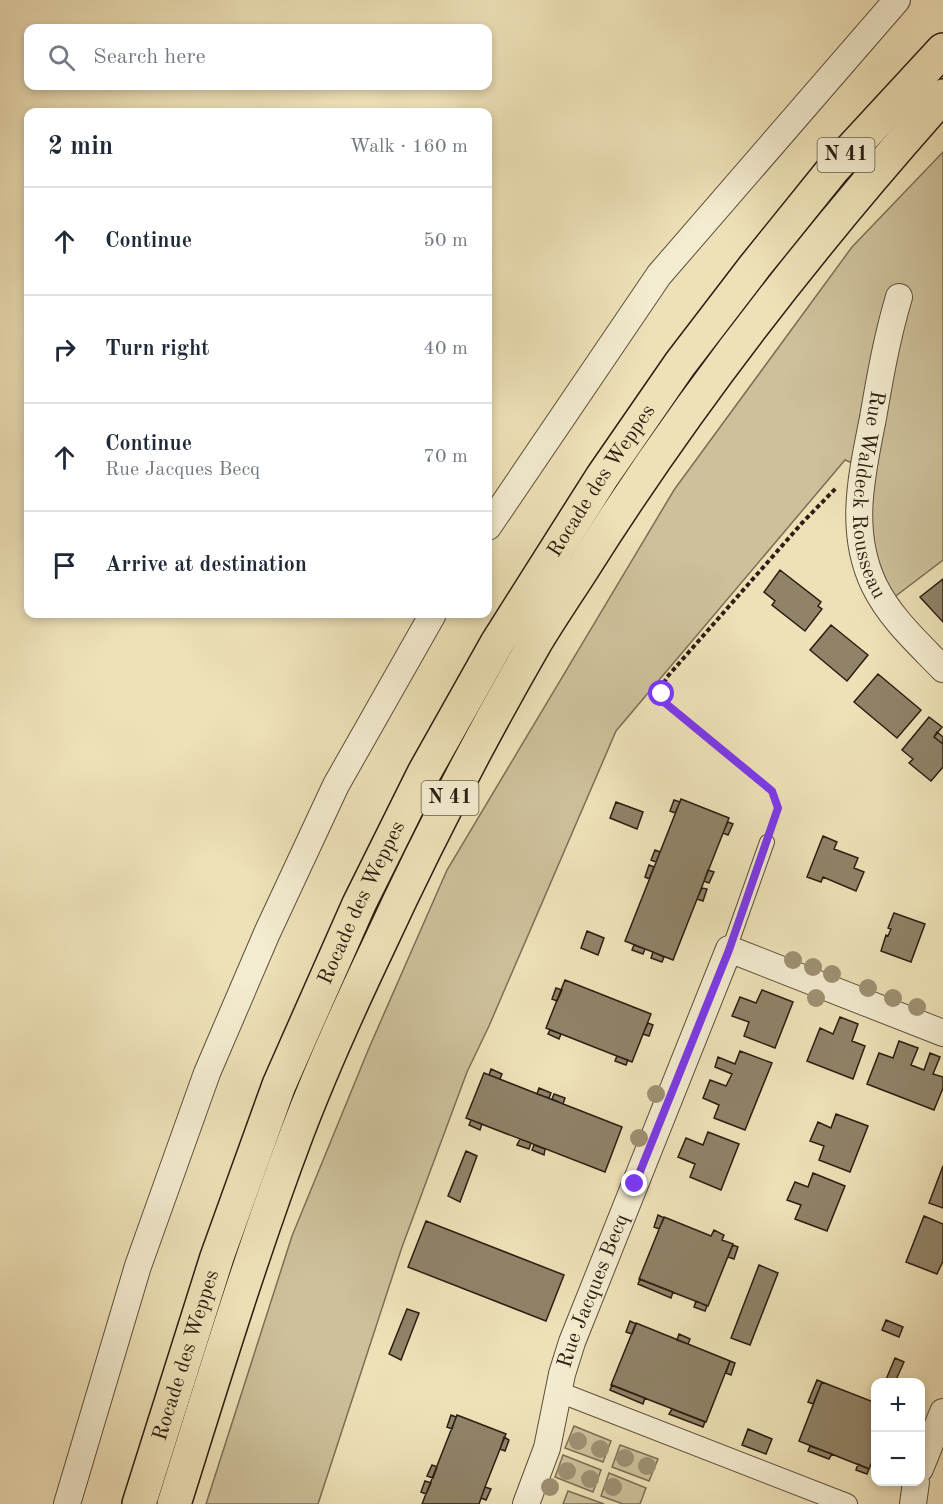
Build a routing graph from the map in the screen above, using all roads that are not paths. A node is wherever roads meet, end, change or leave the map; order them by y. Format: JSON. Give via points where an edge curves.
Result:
{"nodes":[{"id":1,"x":897,"y":0,"type":"edge"},
{"id":2,"x":943,"y":50,"type":"edge"},
{"id":3,"x":943,"y":96,"type":"edge"},
{"id":4,"x":899,"y":297,"type":"dead end"},
{"id":5,"x":492,"y":520,"type":"edge"},
{"id":6,"x":431,"y":618,"type":"edge"},
{"id":7,"x":943,"y":669,"type":"edge"},
{"id":8,"x":767,"y":842,"type":"road end"},
{"id":9,"x":729,"y":950,"type":"junction"},
{"id":10,"x":943,"y":1033,"type":"edge"},
{"id":11,"x":560,"y":1392,"type":"junction"},
{"id":12,"x":943,"y":1412,"type":"edge"},
{"id":13,"x":925,"y":1459,"type":"edge"},
{"id":14,"x":915,"y":1486,"type":"edge"},
{"id":15,"x":66,"y":1504,"type":"edge"},
{"id":16,"x":139,"y":1504,"type":"edge"},
{"id":17,"x":174,"y":1504,"type":"edge"},
{"id":18,"x":526,"y":1504,"type":"edge"},
{"id":19,"x":847,"y":1504,"type":"edge"},
{"id":20,"x":913,"y":1504,"type":"edge"}],
"edges":[{"from":1,"to":5,"type":"street","via":[[659,275]]},
{"from":2,"to":16,"type":"highway","name":"Rocade des Weppes","number":"N 41","via":[[834,168],[680,364],[602,477],[497,643],[430,763],[360,903],[279,1085],[218,1257]]},
{"from":3,"to":17,"type":"highway","name":"Rocade des Weppes","number":"N 41","via":[[846,209],[690,407],[536,641],[465,770],[406,886],[298,1130],[253,1256]]},
{"from":4,"to":7,"type":"street","name":"Rue Waldeck Rousseau","via":[[886,343],[862,476],[858,513],[861,550],[873,584],[889,611]]},
{"from":6,"to":15,"type":"street","via":[[336,785],[207,1073],[138,1266]]},
{"from":8,"to":9,"type":"lane"},
{"from":9,"to":10,"type":"street"},
{"from":9,"to":11,"type":"street","name":"Rue Jacques Becq","via":[[572,1342]]},
{"from":11,"to":18,"type":"street","name":"Rue Jacques Becq","via":[[548,1448]]},
{"from":11,"to":19,"type":"street"},
{"from":12,"to":13,"type":"street"},
{"from":14,"to":20,"type":"street"}]}
